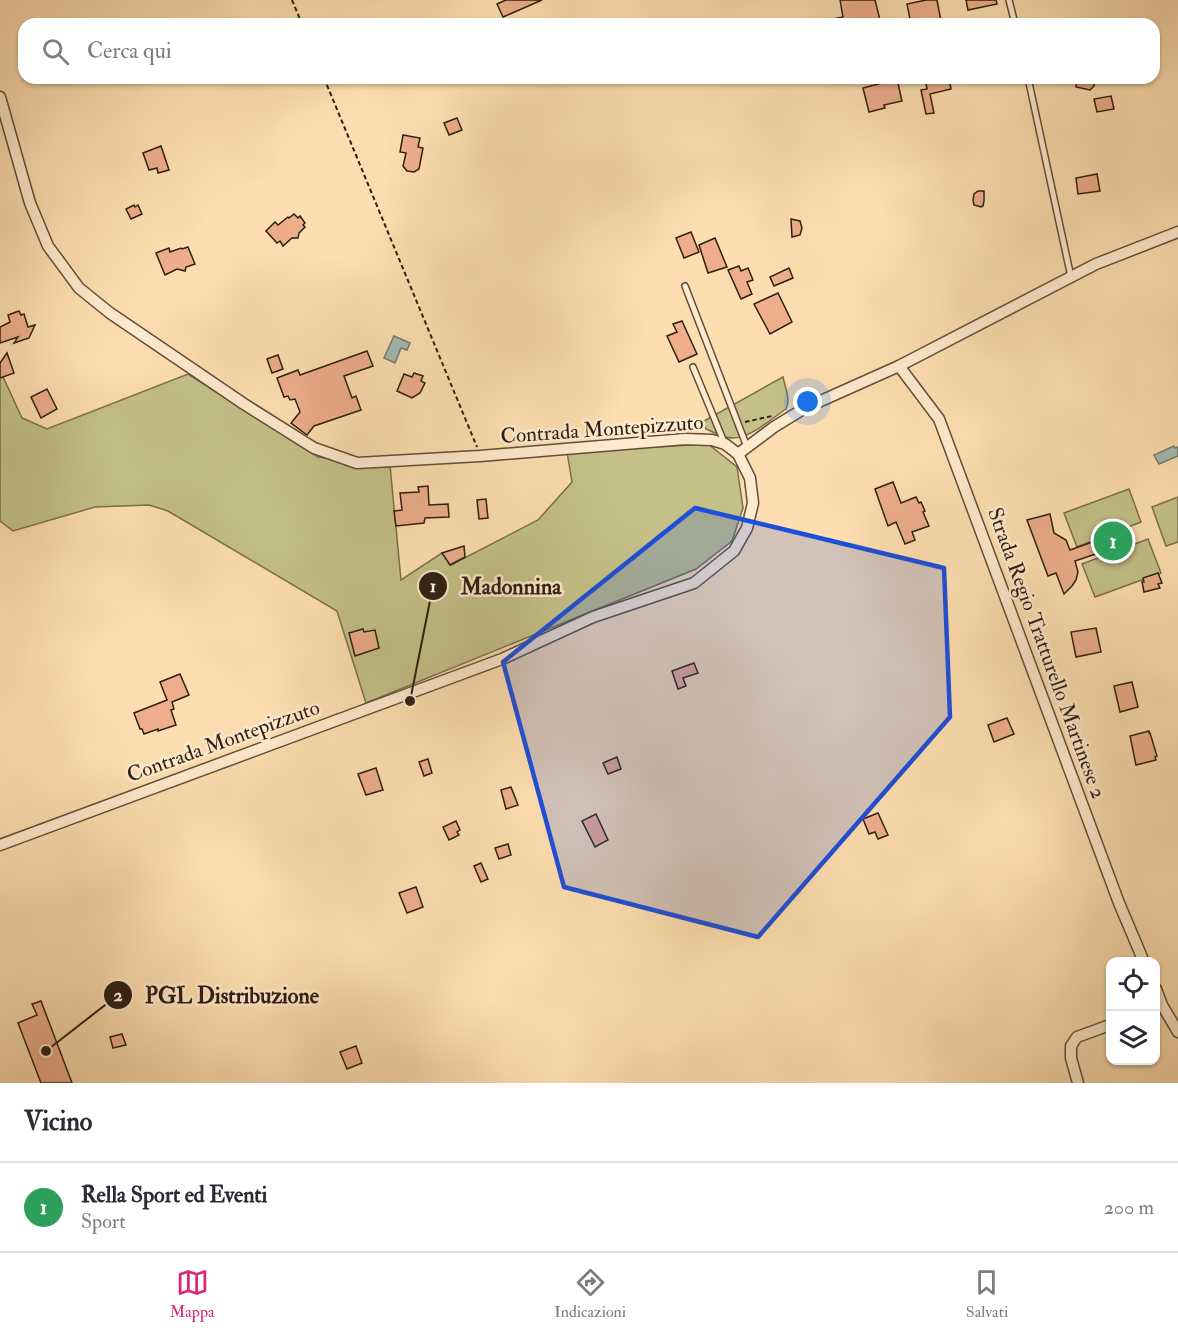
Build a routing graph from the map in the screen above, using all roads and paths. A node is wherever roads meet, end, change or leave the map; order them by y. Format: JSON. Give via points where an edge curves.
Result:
{"nodes":[{"id":1,"x":292,"y":0,"type":"edge"},
{"id":2,"x":1009,"y":0,"type":"edge"},
{"id":3,"x":300,"y":18,"type":"edge"},
{"id":4,"x":1014,"y":18,"type":"edge"},
{"id":5,"x":326,"y":84,"type":"edge"},
{"id":6,"x":1029,"y":84,"type":"edge"},
{"id":7,"x":0,"y":97,"type":"edge"},
{"id":8,"x":1178,"y":232,"type":"edge"},
{"id":9,"x":1071,"y":277,"type":"junction"},
{"id":10,"x":684,"y":286,"type":"dead end"},
{"id":11,"x":899,"y":366,"type":"junction"},
{"id":12,"x":693,"y":368,"type":"dead end"},
{"id":13,"x":794,"y":415,"type":"junction"},
{"id":14,"x":738,"y":424,"type":"junction"},
{"id":15,"x":725,"y":444,"type":"junction"},
{"id":16,"x":743,"y":450,"type":"junction"},
{"id":17,"x":480,"y":456,"type":"junction"},
{"id":18,"x":0,"y":845,"type":"edge"},
{"id":19,"x":1142,"y":957,"type":"edge"},
{"id":20,"x":1160,"y":1008,"type":"edge"},
{"id":21,"x":1106,"y":1026,"type":"edge"},
{"id":22,"x":1178,"y":1032,"type":"edge"},
{"id":23,"x":1078,"y":1083,"type":"edge"}],
"edges":[{"from":1,"to":3,"type":"path"},
{"from":2,"to":4,"type":"lane"},
{"from":5,"to":17,"type":"path"},
{"from":6,"to":9,"type":"lane"},
{"from":7,"to":17,"type":"street","name":"Contrada Montepizzuto","via":[[30,203],[48,246],[79,288],[110,313],[314,448],[357,463]]},
{"from":8,"to":9,"type":"street"},
{"from":9,"to":11,"type":"street"},
{"from":10,"to":14,"type":"lane"},
{"from":11,"to":13,"type":"street"},
{"from":11,"to":19,"type":"street","name":"Strada Regio Tratturello Martinese 2","via":[[939,419]]},
{"from":12,"to":15,"type":"lane"},
{"from":13,"to":14,"type":"path","via":[[778,414]]},
{"from":13,"to":16,"type":"street"},
{"from":14,"to":16,"type":"lane"},
{"from":15,"to":16,"type":"street","name":"Contrada Montepizzuto"},
{"from":15,"to":17,"type":"street","name":"Contrada Montepizzuto","via":[[686,439]]},
{"from":16,"to":18,"type":"street","name":"Contrada Montepizzuto","via":[[753,502],[747,528],[734,551],[694,583],[593,617],[502,658]]},
{"from":20,"to":22,"type":"street"},
{"from":21,"to":23,"type":"street","via":[[1077,1037],[1071,1046]]}]}
